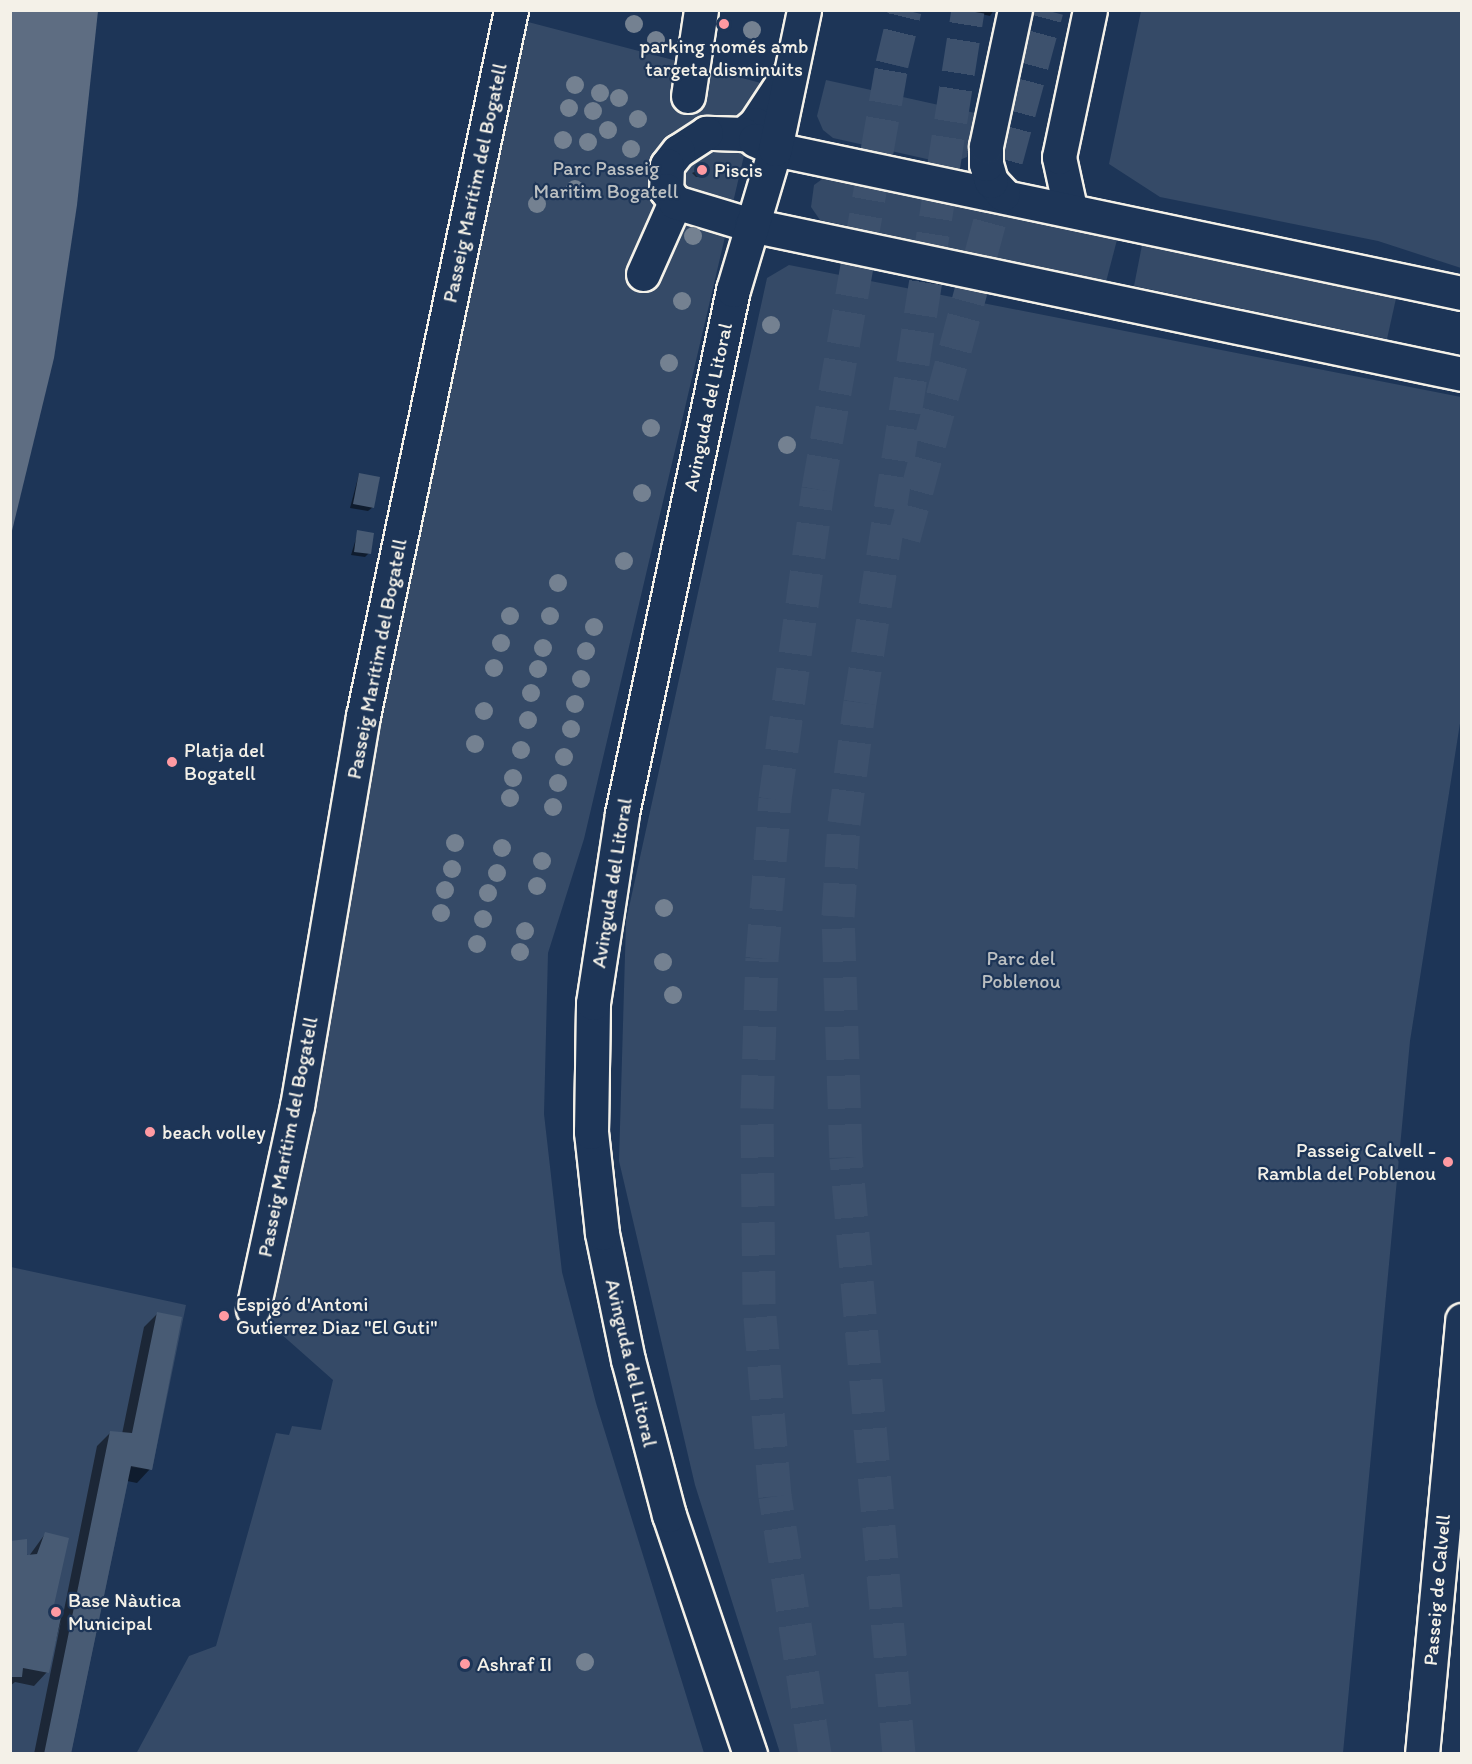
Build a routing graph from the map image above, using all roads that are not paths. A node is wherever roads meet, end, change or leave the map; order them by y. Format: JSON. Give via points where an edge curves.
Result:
{"nodes":[{"id":1,"x":511,"y":10,"type":"edge"},
{"id":2,"x":701,"y":10,"type":"edge"},
{"id":3,"x":804,"y":10,"type":"edge"},
{"id":4,"x":1016,"y":10,"type":"edge"},
{"id":5,"x":1090,"y":10,"type":"edge"},
{"id":6,"x":792,"y":70,"type":"junction"},
{"id":7,"x":688,"y":96,"type":"dead end"},
{"id":8,"x":743,"y":134,"type":"junction"},
{"id":9,"x":774,"y":149,"type":"junction"},
{"id":10,"x":1003,"y":194,"type":"junction"},
{"id":11,"x":675,"y":202,"type":"junction"},
{"id":12,"x":1070,"y":208,"type":"junction"},
{"id":13,"x":751,"y":225,"type":"junction"},
{"id":14,"x":643,"y":274,"type":"dead end"},
{"id":15,"x":1461,"y":293,"type":"edge"},
{"id":16,"x":1461,"y":374,"type":"edge"},
{"id":17,"x":253,"y":1309,"type":"dead end"},
{"id":18,"x":1461,"y":1320,"type":"edge"},
{"id":19,"x":750,"y":1754,"type":"edge"},
{"id":20,"x":1422,"y":1754,"type":"edge"}],
"edges":[{"from":1,"to":17,"type":"main road","name":"Passeig Marítim del Bogatell","via":[[363,716],[297,1106]]},
{"from":2,"to":7,"type":"main road"},
{"from":3,"to":6,"type":"main road","name":"Avinguda del Litoral"},
{"from":4,"to":10,"type":"main road","via":[[986,146],[991,180]]},
{"from":5,"to":12,"type":"main road","via":[[1059,157]]},
{"from":6,"to":8,"type":"main road","via":[[755,124]]},
{"from":6,"to":9,"type":"main road","name":"Avinguda del Litoral"},
{"from":8,"to":9,"type":"main road"},
{"from":8,"to":11,"type":"main road","via":[[706,133],[678,151],[667,165],[666,190]]},
{"from":9,"to":10,"type":"main road"},
{"from":9,"to":13,"type":"main road","name":"Avinguda del Litoral"},
{"from":10,"to":12,"type":"main road"},
{"from":11,"to":13,"type":"main road"},
{"from":11,"to":14,"type":"main road"},
{"from":12,"to":15,"type":"main road"},
{"from":13,"to":16,"type":"main road"},
{"from":13,"to":19,"type":"main road","name":"Avinguda del Litoral","via":[[733,290],[615,846],[593,1003],[591,1132],[602,1233],[634,1382],[669,1515]]},
{"from":18,"to":20,"type":"main road","name":"Passeig de Calvell"}]}
